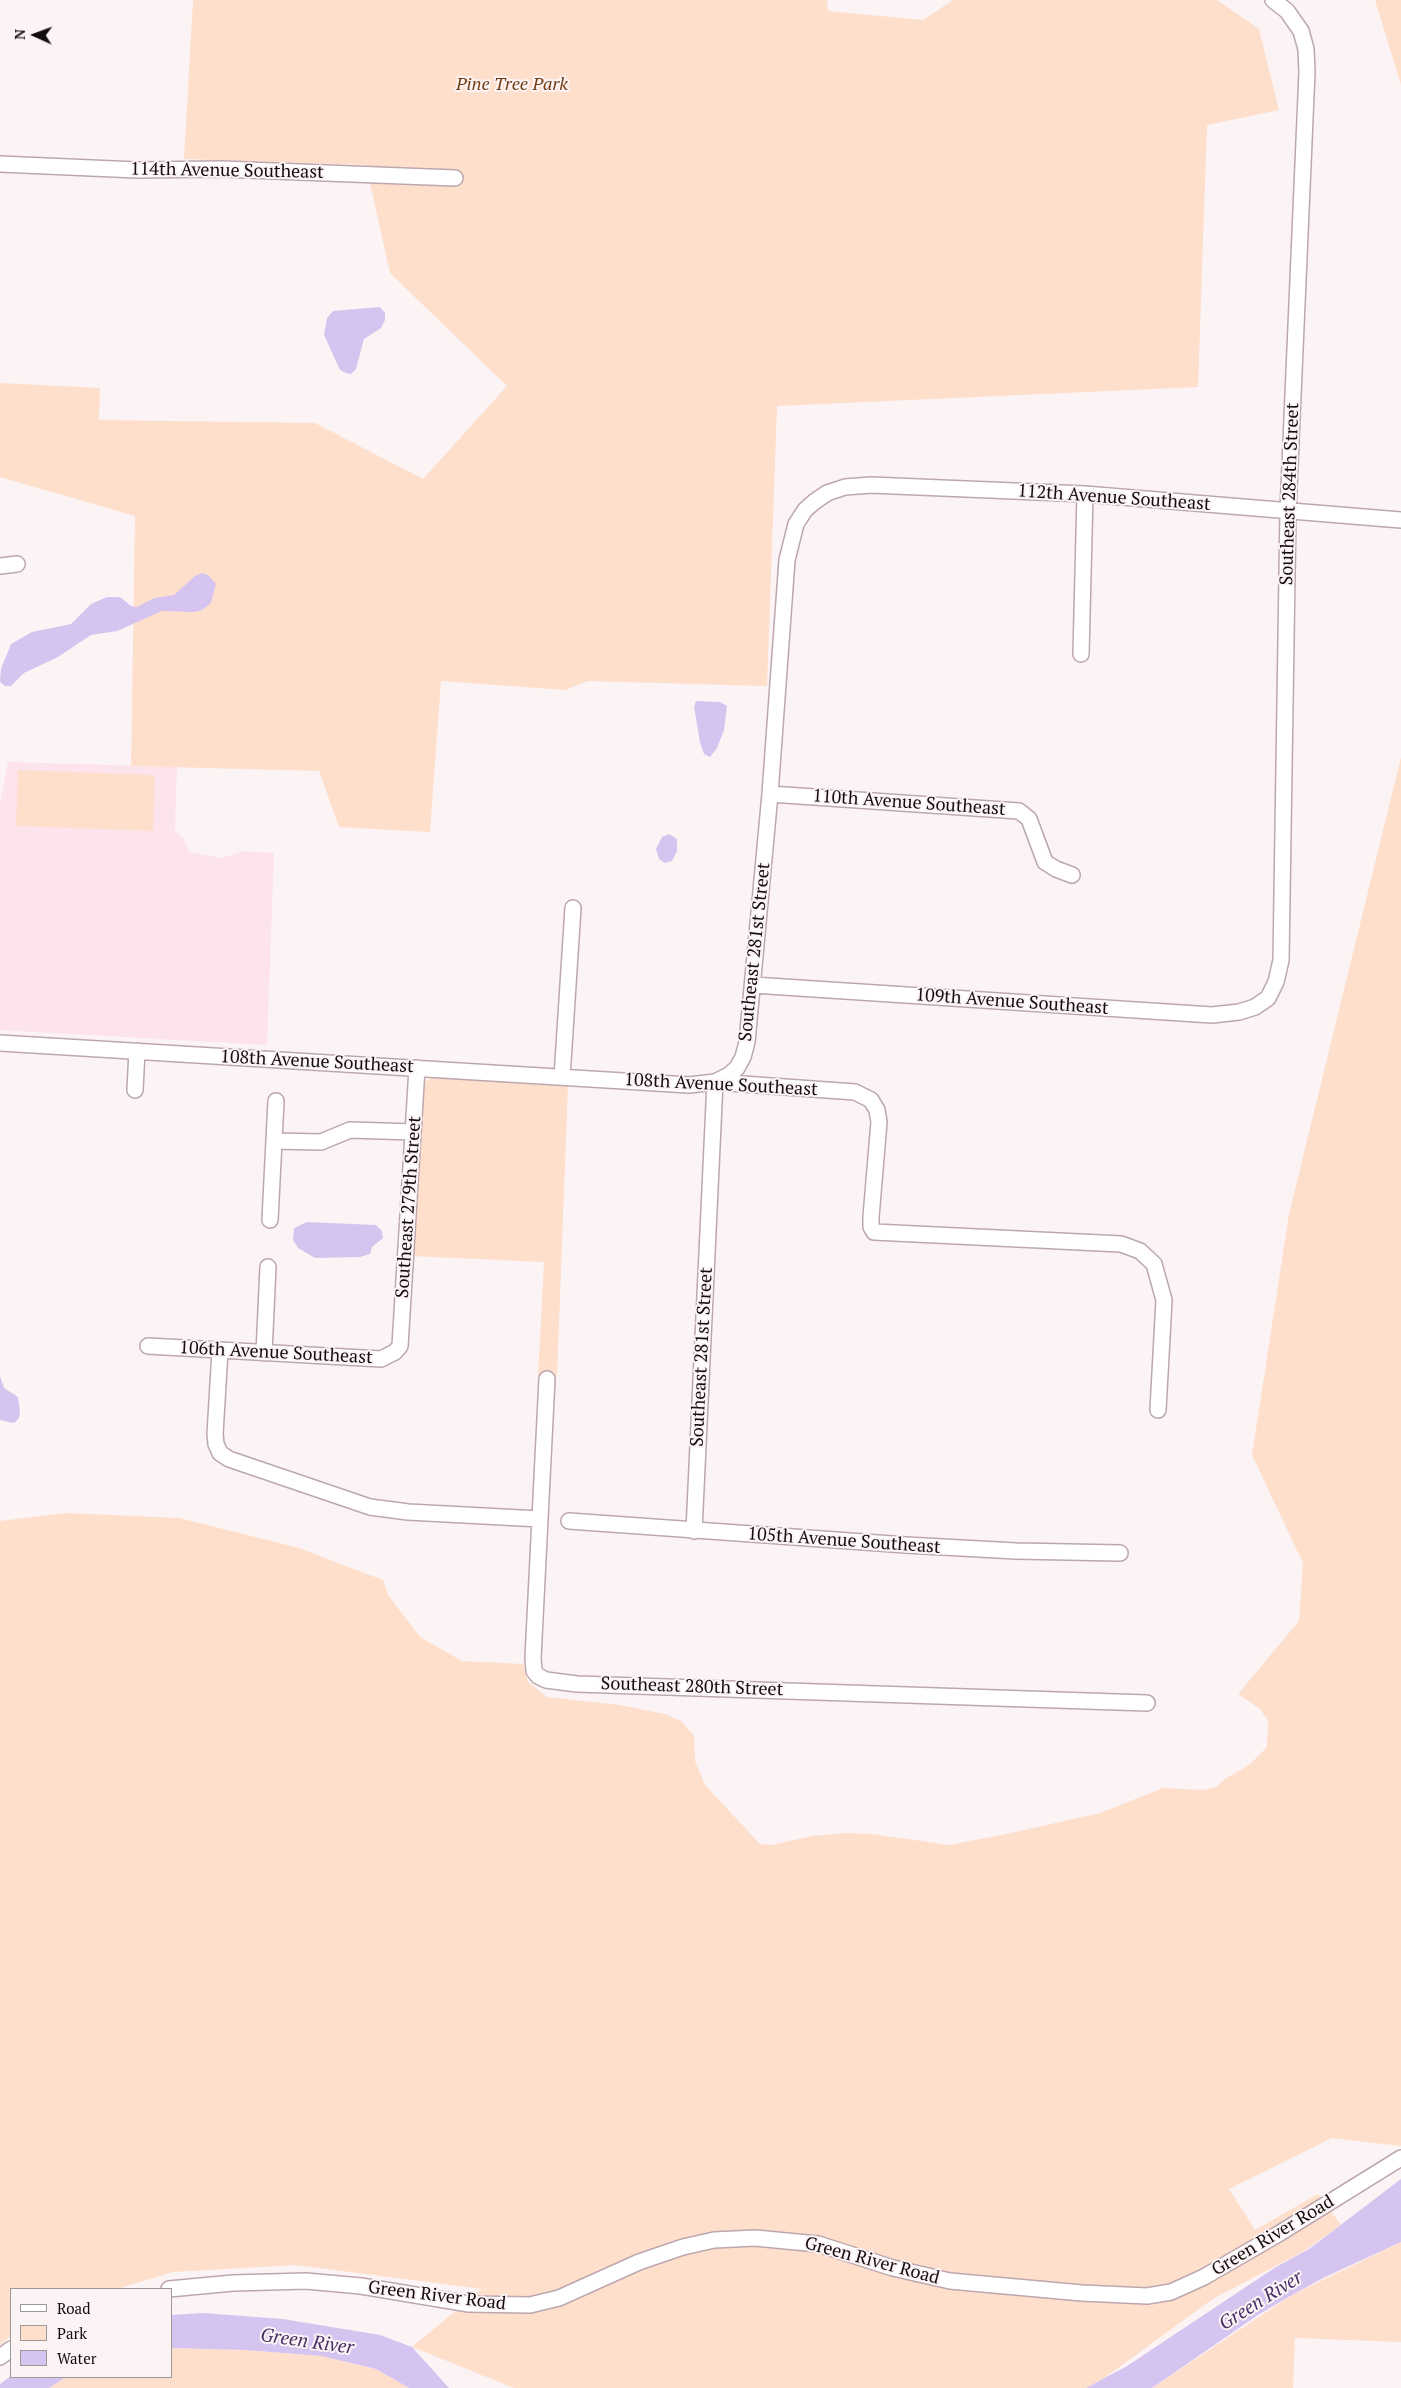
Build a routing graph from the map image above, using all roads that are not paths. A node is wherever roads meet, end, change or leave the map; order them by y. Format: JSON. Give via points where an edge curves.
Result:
{"nodes":[{"id":1,"x":1273,"y":0,"type":"edge"},
{"id":2,"x":0,"y":164,"type":"edge"},
{"id":3,"x":455,"y":178,"type":"dead end"},
{"id":4,"x":827,"y":493,"type":"joint"},
{"id":5,"x":1085,"y":494,"type":"junction"},
{"id":6,"x":1288,"y":511,"type":"junction"},
{"id":7,"x":1401,"y":520,"type":"edge"},
{"id":8,"x":17,"y":564,"type":"dead end"},
{"id":9,"x":0,"y":566,"type":"edge"},
{"id":10,"x":1081,"y":654,"type":"dead end"},
{"id":11,"x":770,"y":794,"type":"junction"},
{"id":12,"x":1072,"y":875,"type":"dead end"},
{"id":13,"x":574,"y":908,"type":"dead end"},
{"id":14,"x":753,"y":985,"type":"junction"},
{"id":15,"x":1268,"y":998,"type":"joint"},
{"id":16,"x":0,"y":1043,"type":"edge"},
{"id":17,"x":137,"y":1051,"type":"junction"},
{"id":18,"x":417,"y":1068,"type":"junction"},
{"id":19,"x":562,"y":1077,"type":"junction"},
{"id":20,"x":715,"y":1082,"type":"junction"},
{"id":21,"x":135,"y":1090,"type":"dead end"},
{"id":22,"x":276,"y":1101,"type":"dead end"},
{"id":23,"x":413,"y":1132,"type":"junction"},
{"id":24,"x":274,"y":1141,"type":"junction"},
{"id":25,"x":270,"y":1220,"type":"dead end"},
{"id":26,"x":268,"y":1267,"type":"dead end"},
{"id":27,"x":148,"y":1346,"type":"dead end"},
{"id":28,"x":400,"y":1346,"type":"joint"},
{"id":29,"x":220,"y":1351,"type":"junction"},
{"id":30,"x":264,"y":1353,"type":"junction"},
{"id":31,"x":547,"y":1379,"type":"dead end"},
{"id":32,"x":1158,"y":1410,"type":"dead end"},
{"id":33,"x":540,"y":1520,"type":"junction"},
{"id":34,"x":569,"y":1521,"type":"dead end"},
{"id":35,"x":694,"y":1531,"type":"junction"},
{"id":36,"x":1120,"y":1553,"type":"dead end"},
{"id":37,"x":1147,"y":1703,"type":"dead end"},
{"id":38,"x":1401,"y":2158,"type":"edge"},
{"id":39,"x":172,"y":2289,"type":"edge"}],
"edges":[{"from":1,"to":6,"type":"street","name":"Southeast 284th Street","via":[[1288,11],[1301,32],[1307,72]]},
{"from":2,"to":3,"type":"street","name":"114th Avenue Southeast"},
{"from":4,"to":5,"type":"street","name":"112th Avenue Southeast","via":[[845,487],[871,485]]},
{"from":4,"to":11,"type":"street","name":"Southeast 281st Street","via":[[805,510],[796,524],[787,560]]},
{"from":5,"to":6,"type":"street","name":"112th Avenue Southeast"},
{"from":5,"to":10,"type":"street"},
{"from":6,"to":7,"type":"street","name":"112th Avenue Southeast"},
{"from":6,"to":15,"type":"street","name":"Southeast 284th Street","via":[[1281,960]]},
{"from":8,"to":9,"type":"street"},
{"from":11,"to":12,"type":"street","name":"110th Avenue Southeast","via":[[1019,811],[1029,819],[1046,862]]},
{"from":11,"to":14,"type":"street","name":"Southeast 281st Street"},
{"from":13,"to":19,"type":"street"},
{"from":14,"to":15,"type":"street","name":"109th Avenue Southeast","via":[[1212,1015],[1239,1012]]},
{"from":14,"to":20,"type":"street","name":"Southeast 281st Street","via":[[743,1057],[729,1076]]},
{"from":16,"to":17,"type":"street","name":"108th Avenue Southeast"},
{"from":17,"to":18,"type":"street","name":"108th Avenue Southeast"},
{"from":17,"to":21,"type":"street"},
{"from":18,"to":19,"type":"street","name":"108th Avenue Southeast"},
{"from":18,"to":23,"type":"street","name":"Southeast 279th Street"},
{"from":19,"to":20,"type":"street","name":"108th Avenue Southeast","via":[[689,1085]]},
{"from":20,"to":32,"type":"street","name":"108th Avenue Southeast","via":[[855,1092],[871,1100],[879,1122],[871,1217],[874,1232],[1121,1244],[1140,1251],[1154,1264],[1164,1300]]},
{"from":20,"to":35,"type":"street","name":"Southeast 281st Street"},
{"from":22,"to":24,"type":"street"},
{"from":23,"to":24,"type":"street","via":[[350,1130],[321,1142]]},
{"from":23,"to":28,"type":"street","name":"Southeast 279th Street"},
{"from":24,"to":25,"type":"street"},
{"from":26,"to":30,"type":"street"},
{"from":27,"to":29,"type":"street","name":"106th Avenue Southeast"},
{"from":28,"to":30,"type":"street","name":"106th Avenue Southeast","via":[[381,1359]]},
{"from":29,"to":30,"type":"street","name":"106th Avenue Southeast"},
{"from":29,"to":33,"type":"street","via":[[215,1434],[220,1453],[229,1459],[370,1507]]},
{"from":31,"to":33,"type":"street","name":"Southeast 280th Street"},
{"from":33,"to":37,"type":"street","name":"Southeast 280th Street","via":[[534,1671],[546,1680],[577,1684]]},
{"from":34,"to":35,"type":"street","name":"105th Avenue Southeast"},
{"from":35,"to":36,"type":"street","name":"105th Avenue Southeast","via":[[1006,1550]]},
{"from":38,"to":39,"type":"street","name":"Green River Road","via":[[1204,2277],[1171,2292],[1146,2296],[950,2281],[893,2268],[818,2244],[755,2238],[714,2240],[676,2250],[639,2262],[565,2296],[530,2305],[470,2304],[315,2281]]}]}
